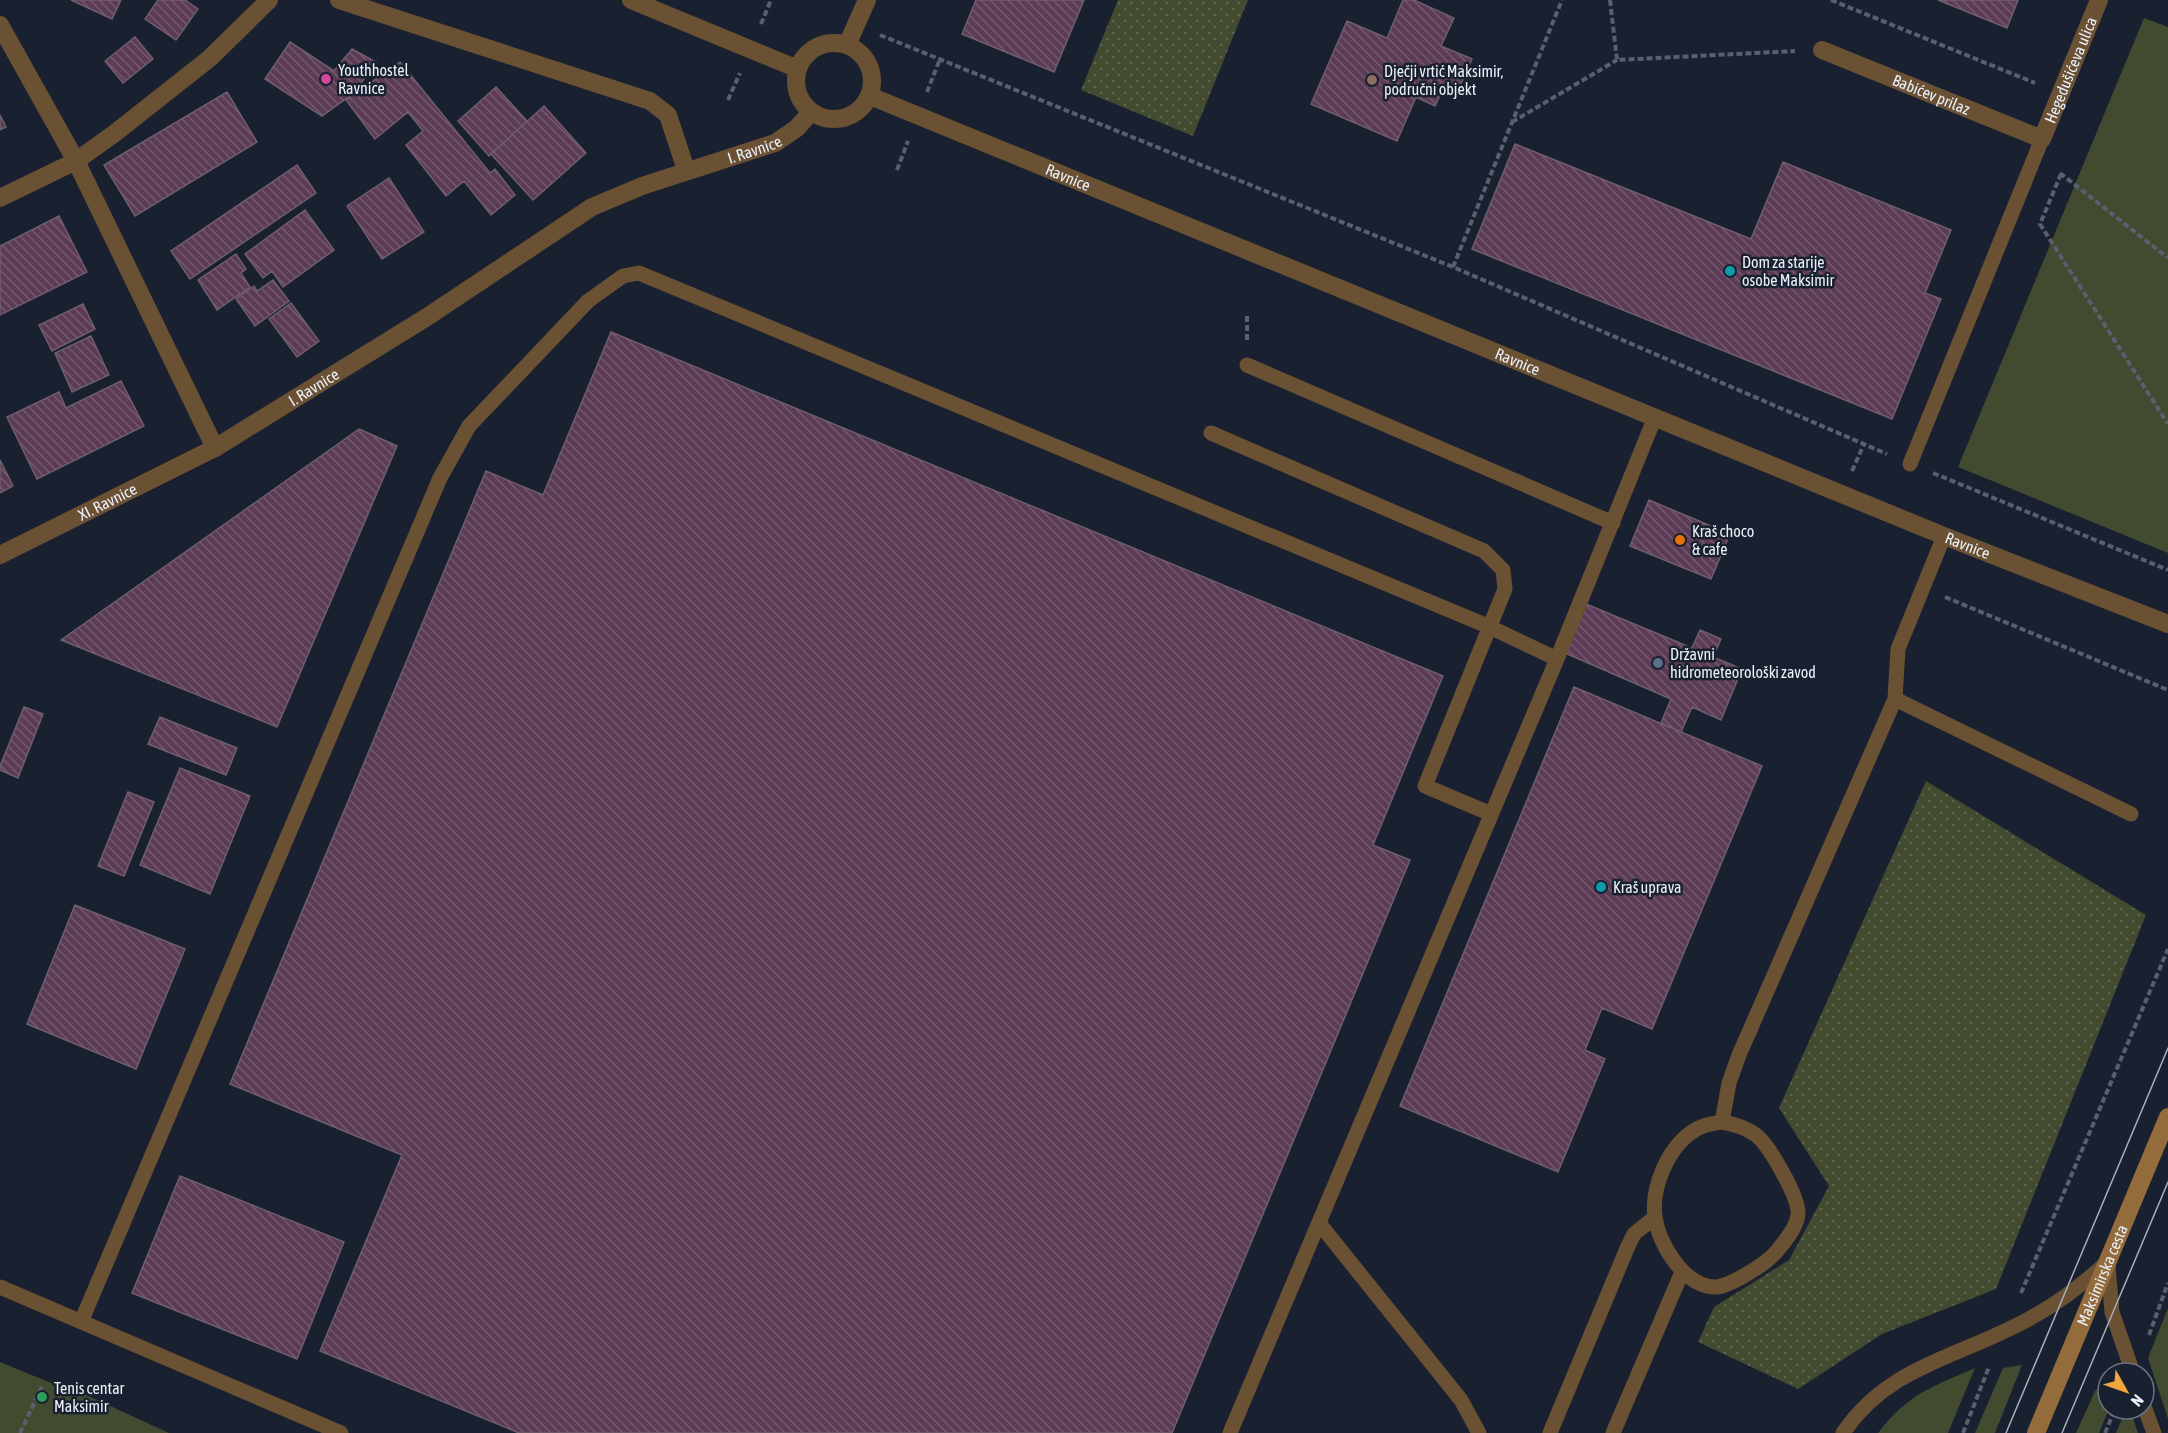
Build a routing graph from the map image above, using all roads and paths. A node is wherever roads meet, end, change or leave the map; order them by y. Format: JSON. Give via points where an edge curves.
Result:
{"nodes":[{"id":1,"x":269,"y":0,"type":"edge"},
{"id":2,"x":339,"y":0,"type":"edge"},
{"id":3,"x":631,"y":0,"type":"edge"},
{"id":4,"x":867,"y":0,"type":"edge"},
{"id":5,"x":1562,"y":0,"type":"edge"},
{"id":6,"x":1610,"y":0,"type":"edge"},
{"id":7,"x":1831,"y":0,"type":"edge"},
{"id":8,"x":2099,"y":0,"type":"edge"},
{"id":9,"x":0,"y":25,"type":"edge"},
{"id":10,"x":879,"y":35,"type":"dead end"},
{"id":11,"x":847,"y":45,"type":"junction"},
{"id":12,"x":1822,"y":50,"type":"joint"},
{"id":13,"x":1617,"y":60,"type":"junction"},
{"id":14,"x":798,"y":69,"type":"junction"},
{"id":15,"x":2061,"y":93,"type":"junction"},
{"id":16,"x":870,"y":96,"type":"junction"},
{"id":17,"x":812,"y":112,"type":"junction"},
{"id":18,"x":1512,"y":122,"type":"junction"},
{"id":19,"x":2042,"y":139,"type":"junction"},
{"id":20,"x":76,"y":161,"type":"junction"},
{"id":21,"x":686,"y":170,"type":"junction"},
{"id":22,"x":2061,"y":174,"type":"junction"},
{"id":23,"x":0,"y":198,"type":"edge"},
{"id":24,"x":2168,"y":258,"type":"edge"},
{"id":25,"x":1453,"y":267,"type":"junction"},
{"id":26,"x":1247,"y":365,"type":"dead end"},
{"id":27,"x":1655,"y":417,"type":"junction"},
{"id":28,"x":2168,"y":424,"type":"edge"},
{"id":29,"x":1211,"y":433,"type":"dead end"},
{"id":30,"x":215,"y":448,"type":"junction"},
{"id":31,"x":1910,"y":464,"type":"joint"},
{"id":32,"x":1849,"y":477,"type":"dead end"},
{"id":33,"x":1613,"y":523,"type":"junction"},
{"id":34,"x":1944,"y":536,"type":"junction"},
{"id":35,"x":0,"y":555,"type":"edge"},
{"id":36,"x":2168,"y":570,"type":"edge"},
{"id":37,"x":1922,"y":587,"type":"junction"},
{"id":38,"x":2168,"y":624,"type":"edge"},
{"id":39,"x":1490,"y":627,"type":"junction"},
{"id":40,"x":1557,"y":659,"type":"junction"},
{"id":41,"x":2168,"y":690,"type":"edge"},
{"id":42,"x":1895,"y":699,"type":"junction"},
{"id":43,"x":1491,"y":814,"type":"junction"},
{"id":44,"x":2131,"y":814,"type":"dead end"},
{"id":45,"x":2168,"y":949,"type":"edge"},
{"id":46,"x":2168,"y":1117,"type":"edge"},
{"id":47,"x":1722,"y":1122,"type":"junction"},
{"id":48,"x":1654,"y":1217,"type":"junction"},
{"id":49,"x":1319,"y":1223,"type":"junction"},
{"id":50,"x":2108,"y":1261,"type":"junction"},
{"id":51,"x":1682,"y":1272,"type":"junction"},
{"id":52,"x":2168,"y":1283,"type":"edge"},
{"id":53,"x":0,"y":1287,"type":"edge"},
{"id":54,"x":2020,"y":1295,"type":"dead end"},
{"id":55,"x":81,"y":1322,"type":"junction"},
{"id":56,"x":2148,"y":1336,"type":"dead end"},
{"id":57,"x":2129,"y":1361,"type":"edge"},
{"id":58,"x":1989,"y":1366,"type":"dead end"},
{"id":59,"x":42,"y":1386,"type":"dead end"},
{"id":60,"x":20,"y":1433,"type":"edge"},
{"id":61,"x":341,"y":1433,"type":"edge"},
{"id":62,"x":1230,"y":1433,"type":"edge"},
{"id":63,"x":1479,"y":1433,"type":"edge"},
{"id":64,"x":1550,"y":1433,"type":"edge"},
{"id":65,"x":1613,"y":1433,"type":"edge"},
{"id":66,"x":1843,"y":1433,"type":"edge"},
{"id":67,"x":1963,"y":1433,"type":"edge"},
{"id":68,"x":2037,"y":1433,"type":"edge"}],
"edges":[{"from":1,"to":20,"type":"street","via":[[210,58]]},
{"from":2,"to":21,"type":"street","via":[[650,101],[668,115]]},
{"from":3,"to":14,"type":"street"},
{"from":4,"to":11,"type":"street"},
{"from":5,"to":18,"type":"path"},
{"from":6,"to":13,"type":"path"},
{"from":7,"to":15,"type":"path"},
{"from":8,"to":15,"type":"street","name":"Hegedušićeva ulica"},
{"from":9,"to":20,"type":"street"},
{"from":10,"to":25,"type":"path"},
{"from":11,"to":14,"type":"street","via":[[823,44],[804,58]]},
{"from":11,"to":16,"type":"street","via":[[866,60],[871,71]]},
{"from":12,"to":13,"type":"path"},
{"from":12,"to":19,"type":"street","name":"Babićev prilaz"},
{"from":13,"to":18,"type":"path"},
{"from":14,"to":17,"type":"street","via":[[798,93]]},
{"from":15,"to":19,"type":"street","name":"Hegedušićeva ulica"},
{"from":16,"to":17,"type":"street","via":[[845,118],[822,117]]},
{"from":16,"to":27,"type":"street","name":"Ravnice"},
{"from":17,"to":21,"type":"street","name":"I. Ravnice","via":[[775,143]]},
{"from":18,"to":25,"type":"path"},
{"from":19,"to":22,"type":"path"},
{"from":19,"to":31,"type":"lane"},
{"from":20,"to":23,"type":"street"},
{"from":20,"to":30,"type":"street"},
{"from":21,"to":30,"type":"street","name":"I. Ravnice","via":[[592,207],[427,317]]},
{"from":22,"to":24,"type":"path"},
{"from":22,"to":28,"type":"path","via":[[2040,224]]},
{"from":25,"to":32,"type":"path","via":[[1864,444]]},
{"from":26,"to":33,"type":"lane"},
{"from":27,"to":33,"type":"lane"},
{"from":27,"to":34,"type":"street","name":"Ravnice"},
{"from":29,"to":39,"type":"lane","via":[[1484,551],[1503,570],[1505,589]]},
{"from":30,"to":35,"type":"street","name":"XI. Ravnice"},
{"from":31,"to":36,"type":"path"},
{"from":33,"to":40,"type":"lane"},
{"from":34,"to":37,"type":"lane"},
{"from":34,"to":38,"type":"street","name":"Ravnice"},
{"from":37,"to":41,"type":"path"},
{"from":37,"to":42,"type":"lane","via":[[1898,649]]},
{"from":39,"to":40,"type":"lane"},
{"from":39,"to":43,"type":"lane","via":[[1425,786]]},
{"from":39,"to":55,"type":"lane","via":[[639,273],[623,276],[588,301],[470,426],[440,478]]},
{"from":40,"to":43,"type":"lane"},
{"from":42,"to":44,"type":"lane"},
{"from":42,"to":47,"type":"lane","via":[[1739,1054]]},
{"from":43,"to":49,"type":"lane"},
{"from":45,"to":54,"type":"path"},
{"from":46,"to":50,"type":"main road","name":"Maksimirska cesta"},
{"from":47,"to":48,"type":"lane","via":[[1698,1128],[1676,1147],[1660,1178]]},
{"from":47,"to":51,"type":"lane","via":[[1749,1131],[1769,1150],[1793,1196],[1798,1216],[1775,1255],[1729,1284],[1705,1285]]},
{"from":48,"to":51,"type":"lane"},
{"from":48,"to":64,"type":"lane","via":[[1634,1234],[1628,1246]]},
{"from":49,"to":62,"type":"lane"},
{"from":49,"to":63,"type":"lane","via":[[1461,1400]]},
{"from":50,"to":57,"type":"lane","via":[[2112,1312]]},
{"from":50,"to":66,"type":"lane","via":[[2062,1300],[2032,1318],[1945,1355],[1881,1390]]},
{"from":50,"to":68,"type":"main road","name":"Maksimirska cesta"},
{"from":51,"to":65,"type":"lane"},
{"from":52,"to":56,"type":"path"},
{"from":53,"to":55,"type":"lane"},
{"from":55,"to":61,"type":"lane"},
{"from":58,"to":67,"type":"path"},
{"from":59,"to":60,"type":"path"}]}
